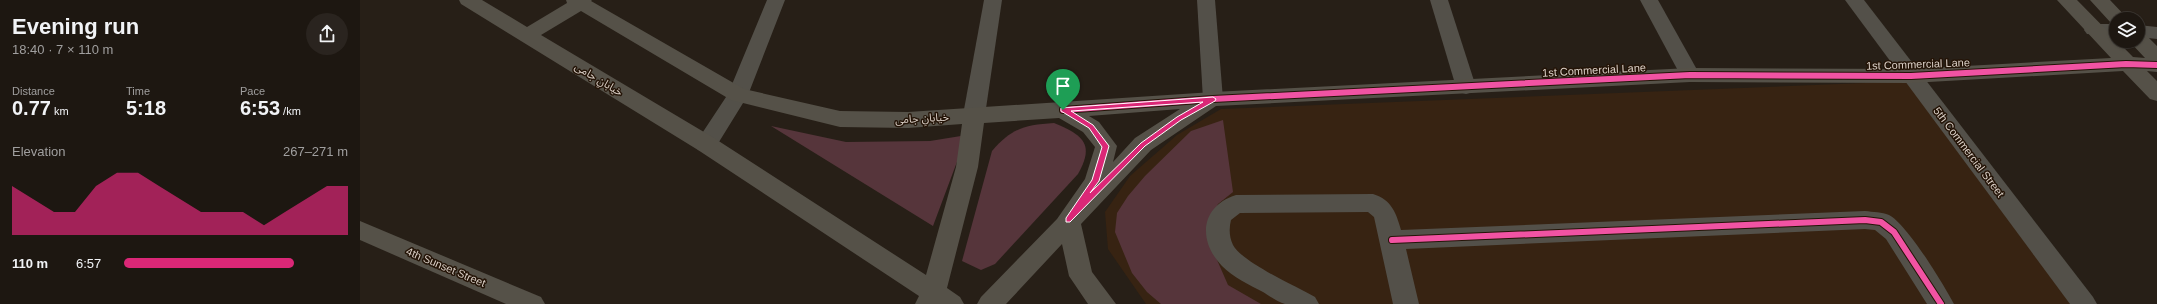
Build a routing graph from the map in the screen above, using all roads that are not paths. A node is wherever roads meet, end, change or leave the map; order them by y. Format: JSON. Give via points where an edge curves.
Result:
{"nodes":[{"id":1,"x":468,"y":0,"type":"edge"},
{"id":2,"x":776,"y":0,"type":"edge"},
{"id":3,"x":993,"y":0,"type":"edge"},
{"id":4,"x":1206,"y":0,"type":"edge"},
{"id":5,"x":1439,"y":0,"type":"edge"},
{"id":6,"x":1649,"y":0,"type":"edge"},
{"id":7,"x":1854,"y":0,"type":"edge"},
{"id":8,"x":2066,"y":0,"type":"edge"},
{"id":9,"x":2099,"y":0,"type":"edge"},
{"id":10,"x":580,"y":1,"type":"edge"},
{"id":11,"x":2111,"y":12,"type":"edge"},
{"id":12,"x":2094,"y":30,"type":"junction"},
{"id":13,"x":2109,"y":30,"type":"edge"},
{"id":14,"x":2145,"y":32,"type":"edge"},
{"id":15,"x":2157,"y":33,"type":"edge"},
{"id":16,"x":526,"y":36,"type":"junction"},
{"id":17,"x":2145,"y":46,"type":"edge"},
{"id":18,"x":2157,"y":58,"type":"edge"},
{"id":19,"x":2126,"y":64,"type":"junction"},
{"id":20,"x":2157,"y":65,"type":"edge"},
{"id":21,"x":1690,"y":75,"type":"junction"},
{"id":22,"x":1911,"y":76,"type":"junction"},
{"id":23,"x":1466,"y":86,"type":"junction"},
{"id":24,"x":738,"y":94,"type":"junction"},
{"id":25,"x":2157,"y":94,"type":"edge"},
{"id":26,"x":1213,"y":99,"type":"junction"},
{"id":27,"x":1063,"y":110,"type":"junction"},
{"id":28,"x":974,"y":115,"type":"junction"},
{"id":29,"x":706,"y":144,"type":"junction"},
{"id":30,"x":1068,"y":220,"type":"junction"},
{"id":31,"x":360,"y":230,"type":"edge"},
{"id":32,"x":1392,"y":240,"type":"junction"},
{"id":33,"x":937,"y":300,"type":"edge"},
{"id":34,"x":532,"y":304,"type":"edge"},
{"id":35,"x":990,"y":304,"type":"edge"},
{"id":36,"x":1103,"y":304,"type":"edge"},
{"id":37,"x":1306,"y":304,"type":"edge"},
{"id":38,"x":1406,"y":304,"type":"edge"},
{"id":39,"x":1941,"y":304,"type":"edge"},
{"id":40,"x":2084,"y":304,"type":"edge"}],
"edges":[{"from":1,"to":16,"type":"street","name":"خیابانِ جامی"},
{"from":2,"to":24,"type":"street"},
{"from":3,"to":28,"type":"street"},
{"from":4,"to":26,"type":"street"},
{"from":5,"to":23,"type":"street"},
{"from":6,"to":21,"type":"street"},
{"from":7,"to":22,"type":"street","name":"5th Commercial Street"},
{"from":8,"to":12,"type":"street"},
{"from":9,"to":11,"type":"street"},
{"from":10,"to":16,"type":"street"},
{"from":10,"to":24,"type":"street","name":"خیابانِ جامی"},
{"from":12,"to":13,"type":"street"},
{"from":12,"to":19,"type":"street"},
{"from":14,"to":15,"type":"street"},
{"from":16,"to":29,"type":"street","name":"خیابانِ جامی"},
{"from":17,"to":18,"type":"street"},
{"from":19,"to":20,"type":"street","name":"1st Commercial Lane"},
{"from":19,"to":22,"type":"street","name":"1st Commercial Lane"},
{"from":19,"to":25,"type":"street"},
{"from":21,"to":22,"type":"street","name":"1st Commercial Lane"},
{"from":21,"to":23,"type":"street","name":"1st Commercial Lane"},
{"from":22,"to":40,"type":"street","name":"5th Commercial Street"},
{"from":23,"to":26,"type":"street","name":"1st Commercial Lane"},
{"from":24,"to":28,"type":"street","name":"خیابانِ جامی","via":[[840,119],[908,120]]},
{"from":24,"to":29,"type":"street"},
{"from":26,"to":27,"type":"street","name":"1st Commercial Lane"},
{"from":26,"to":30,"type":"street","via":[[1143,144]]},
{"from":27,"to":28,"type":"street","name":"خیابانِ جامی"},
{"from":27,"to":30,"type":"street","via":[[1091,127],[1106,146],[1096,181]]},
{"from":28,"to":33,"type":"street","via":[[967,167]]},
{"from":29,"to":33,"type":"street","name":"خیابانِ جامی"},
{"from":30,"to":35,"type":"street"},
{"from":30,"to":36,"type":"street","via":[[1081,276]]},
{"from":31,"to":34,"type":"street","name":"4th Sunset Street"},
{"from":32,"to":37,"type":"street","via":[[1384,212],[1373,203],[1236,204],[1226,210],[1219,220],[1217,231],[1220,244],[1232,261]]},
{"from":32,"to":38,"type":"street"},
{"from":32,"to":39,"type":"street","via":[[1865,220],[1881,222],[1894,232]]}]}
